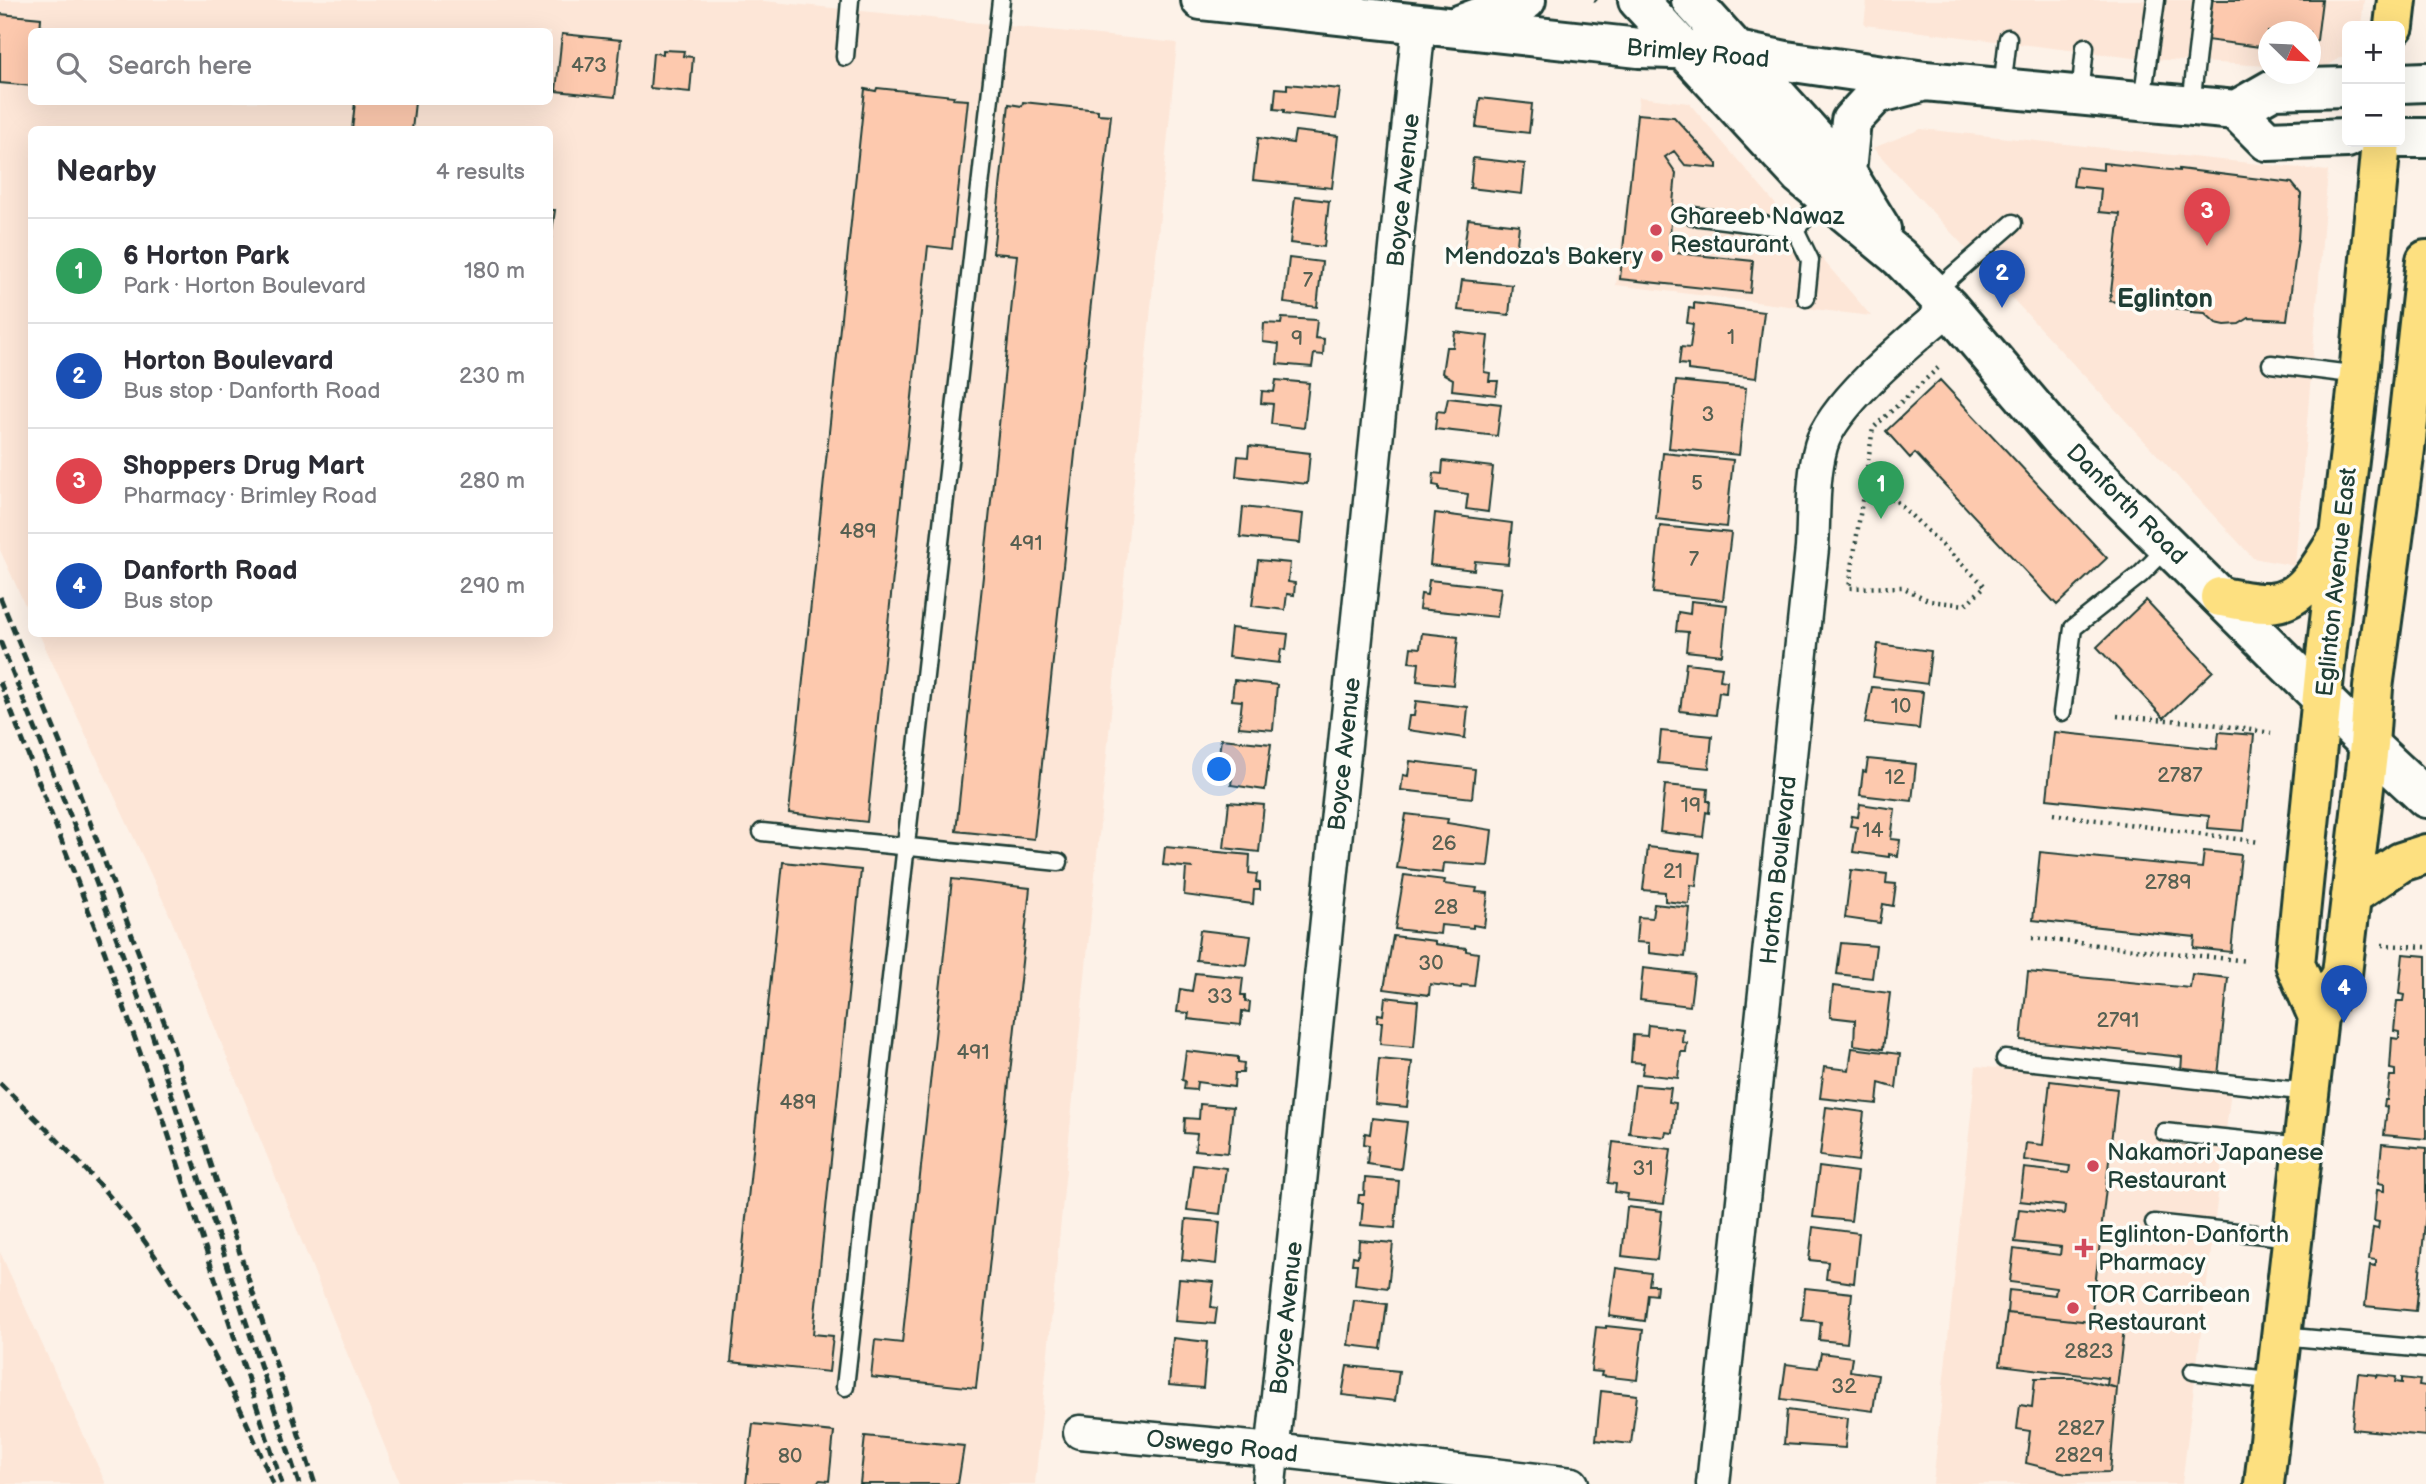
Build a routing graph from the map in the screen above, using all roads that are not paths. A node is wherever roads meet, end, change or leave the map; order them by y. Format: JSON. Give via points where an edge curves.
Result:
{"nodes":[{"id":1,"x":850,"y":0,"type":"edge"},
{"id":2,"x":1001,"y":0,"type":"edge"},
{"id":3,"x":1201,"y":0,"type":"edge"},
{"id":4,"x":1526,"y":0,"type":"edge"},
{"id":5,"x":1638,"y":0,"type":"edge"},
{"id":6,"x":1691,"y":0,"type":"edge"},
{"id":7,"x":2156,"y":0,"type":"edge"},
{"id":8,"x":2203,"y":0,"type":"edge"},
{"id":9,"x":2397,"y":0,"type":"edge"},
{"id":10,"x":2395,"y":21,"type":"edge"},
{"id":11,"x":1435,"y":26,"type":"junction"},
{"id":12,"x":2008,"y":38,"type":"dead end"},
{"id":13,"x":2085,"y":47,"type":"dead end"},
{"id":14,"x":1685,"y":50,"type":"junction"},
{"id":15,"x":1738,"y":51,"type":"junction"},
{"id":16,"x":845,"y":57,"type":"dead end"},
{"id":17,"x":1925,"y":80,"type":"junction"},
{"id":18,"x":2426,"y":82,"type":"edge"},
{"id":19,"x":2405,"y":83,"type":"edge"},
{"id":20,"x":2342,"y":87,"type":"edge"},
{"id":21,"x":2002,"y":88,"type":"junction"},
{"id":22,"x":2080,"y":95,"type":"junction"},
{"id":23,"x":2143,"y":102,"type":"junction"},
{"id":24,"x":2191,"y":106,"type":"junction"},
{"id":25,"x":2236,"y":110,"type":"junction"},
{"id":26,"x":2342,"y":138,"type":"edge"},
{"id":27,"x":2405,"y":138,"type":"edge"},
{"id":28,"x":2426,"y":138,"type":"edge"},
{"id":29,"x":2381,"y":147,"type":"edge"},
{"id":30,"x":1836,"y":185,"type":"junction"},
{"id":31,"x":1693,"y":216,"type":"dead end"},
{"id":32,"x":2012,"y":223,"type":"dead end"},
{"id":33,"x":1795,"y":229,"type":"junction"},
{"id":34,"x":2426,"y":260,"type":"edge"},
{"id":35,"x":1807,"y":298,"type":"dead end"},
{"id":36,"x":1941,"y":300,"type":"junction"},
{"id":37,"x":2271,"y":364,"type":"dead end"},
{"id":38,"x":2359,"y":375,"type":"junction"},
{"id":39,"x":2419,"y":393,"type":"edge"},
{"id":40,"x":2341,"y":534,"type":"junction"},
{"id":41,"x":2169,"y":546,"type":"junction"},
{"id":42,"x":2220,"y":597,"type":"junction"},
{"id":43,"x":2323,"y":700,"type":"junction"},
{"id":44,"x":2063,"y":712,"type":"dead end"},
{"id":45,"x":2369,"y":745,"type":"junction"},
{"id":46,"x":2426,"y":798,"type":"edge"},
{"id":47,"x":762,"y":832,"type":"dead end"},
{"id":48,"x":905,"y":846,"type":"junction"},
{"id":49,"x":2426,"y":854,"type":"edge"},
{"id":50,"x":1059,"y":862,"type":"dead end"},
{"id":51,"x":2351,"y":897,"type":"junction"},
{"id":52,"x":2318,"y":1017,"type":"junction"},
{"id":53,"x":2005,"y":1059,"type":"dead end"},
{"id":54,"x":2309,"y":1091,"type":"junction"},
{"id":55,"x":2164,"y":1132,"type":"dead end"},
{"id":56,"x":2303,"y":1146,"type":"junction"},
{"id":57,"x":2154,"y":1223,"type":"dead end"},
{"id":58,"x":2292,"y":1238,"type":"junction"},
{"id":59,"x":2281,"y":1336,"type":"junction"},
{"id":60,"x":2426,"y":1349,"type":"edge"},
{"id":61,"x":2193,"y":1371,"type":"dead end"},
{"id":62,"x":2276,"y":1381,"type":"junction"},
{"id":63,"x":845,"y":1387,"type":"dead end"},
{"id":64,"x":1080,"y":1432,"type":"dead end"},
{"id":65,"x":1273,"y":1450,"type":"junction"},
{"id":66,"x":1269,"y":1484,"type":"edge"},
{"id":67,"x":1572,"y":1484,"type":"edge"},
{"id":68,"x":1713,"y":1484,"type":"edge"},
{"id":69,"x":2264,"y":1484,"type":"edge"}],
"edges":[{"from":1,"to":16,"type":"lane"},
{"from":2,"to":48,"type":"lane"},
{"from":3,"to":11,"type":"main road","name":"Brimley Road"},
{"from":4,"to":11,"type":"main road"},
{"from":5,"to":14,"type":"main road","name":"Danforth Road"},
{"from":6,"to":15,"type":"main road","name":"Danforth Road"},
{"from":7,"to":23,"type":"lane"},
{"from":8,"to":24,"type":"lane"},
{"from":9,"to":10,"type":"main road"},
{"from":11,"to":14,"type":"main road","name":"Brimley Road"},
{"from":11,"to":65,"type":"street","name":"Boyce Avenue"},
{"from":12,"to":21,"type":"lane"},
{"from":13,"to":22,"type":"lane"},
{"from":14,"to":15,"type":"main road","name":"Brimley Road"},
{"from":14,"to":30,"type":"main road","name":"Danforth Road","via":[[1800,175]]},
{"from":15,"to":17,"type":"main road","name":"Brimley Road"},
{"from":15,"to":30,"type":"main road","name":"Danforth Road"},
{"from":17,"to":21,"type":"main road","name":"Brimley Road"},
{"from":17,"to":30,"type":"main road","via":[[1876,94],[1851,121]]},
{"from":18,"to":19,"type":"main road"},
{"from":20,"to":25,"type":"main road","via":[[2273,89]]},
{"from":21,"to":22,"type":"main road","name":"Brimley Road"},
{"from":22,"to":23,"type":"main road","name":"Brimley Road"},
{"from":23,"to":24,"type":"main road","name":"Brimley Road"},
{"from":24,"to":25,"type":"main road","name":"Brimley Road"},
{"from":25,"to":26,"type":"main road","via":[[2267,141]]},
{"from":27,"to":28,"type":"main road"},
{"from":29,"to":38,"type":"main road","name":"Eglinton Avenue East"},
{"from":30,"to":33,"type":"lane"},
{"from":30,"to":36,"type":"main road","name":"Danforth Road"},
{"from":31,"to":33,"type":"lane"},
{"from":32,"to":36,"type":"lane"},
{"from":33,"to":35,"type":"lane","via":[[1810,260]]},
{"from":34,"to":39,"type":"main road","name":"Eglinton Avenue East"},
{"from":36,"to":41,"type":"main road","name":"Danforth Road","via":[[2063,442]]},
{"from":36,"to":68,"type":"street","name":"Horton Boulevard","via":[[1835,416],[1821,445]]},
{"from":37,"to":38,"type":"lane"},
{"from":38,"to":40,"type":"main road","name":"Eglinton Avenue East"},
{"from":39,"to":45,"type":"main road","name":"Eglinton Avenue East","via":[[2373,688]]},
{"from":40,"to":42,"type":"main road","via":[[2294,596],[2270,603]]},
{"from":40,"to":43,"type":"main road","name":"Eglinton Avenue East"},
{"from":41,"to":42,"type":"main road","name":"Danforth Road"},
{"from":41,"to":44,"type":"lane","via":[[2073,628]]},
{"from":42,"to":43,"type":"main road","name":"Danforth Road"},
{"from":43,"to":45,"type":"main road","name":"Danforth Road"},
{"from":43,"to":52,"type":"main road","name":"Eglinton Avenue East","via":[[2295,964]]},
{"from":45,"to":46,"type":"main road","name":"Danforth Road"},
{"from":45,"to":51,"type":"main road","name":"Eglinton Avenue East"},
{"from":47,"to":48,"type":"lane"},
{"from":48,"to":50,"type":"lane"},
{"from":48,"to":63,"type":"lane"},
{"from":49,"to":51,"type":"main road","via":[[2401,862]]},
{"from":51,"to":52,"type":"main road","name":"Eglinton Avenue East","via":[[2342,974]]},
{"from":52,"to":54,"type":"main road","name":"Eglinton Avenue East"},
{"from":53,"to":54,"type":"lane"},
{"from":54,"to":56,"type":"main road","name":"Eglinton Avenue East"},
{"from":55,"to":56,"type":"lane"},
{"from":56,"to":58,"type":"main road","name":"Eglinton Avenue East"},
{"from":57,"to":58,"type":"lane"},
{"from":58,"to":59,"type":"main road","name":"Eglinton Avenue East"},
{"from":59,"to":60,"type":"lane"},
{"from":59,"to":62,"type":"main road","name":"Eglinton Avenue East"},
{"from":61,"to":62,"type":"lane"},
{"from":62,"to":69,"type":"main road","name":"Eglinton Avenue East"},
{"from":64,"to":65,"type":"street","name":"Oswego Road"},
{"from":65,"to":66,"type":"street","name":"Boyce Avenue"},
{"from":65,"to":67,"type":"street","name":"Oswego Road"}]}
